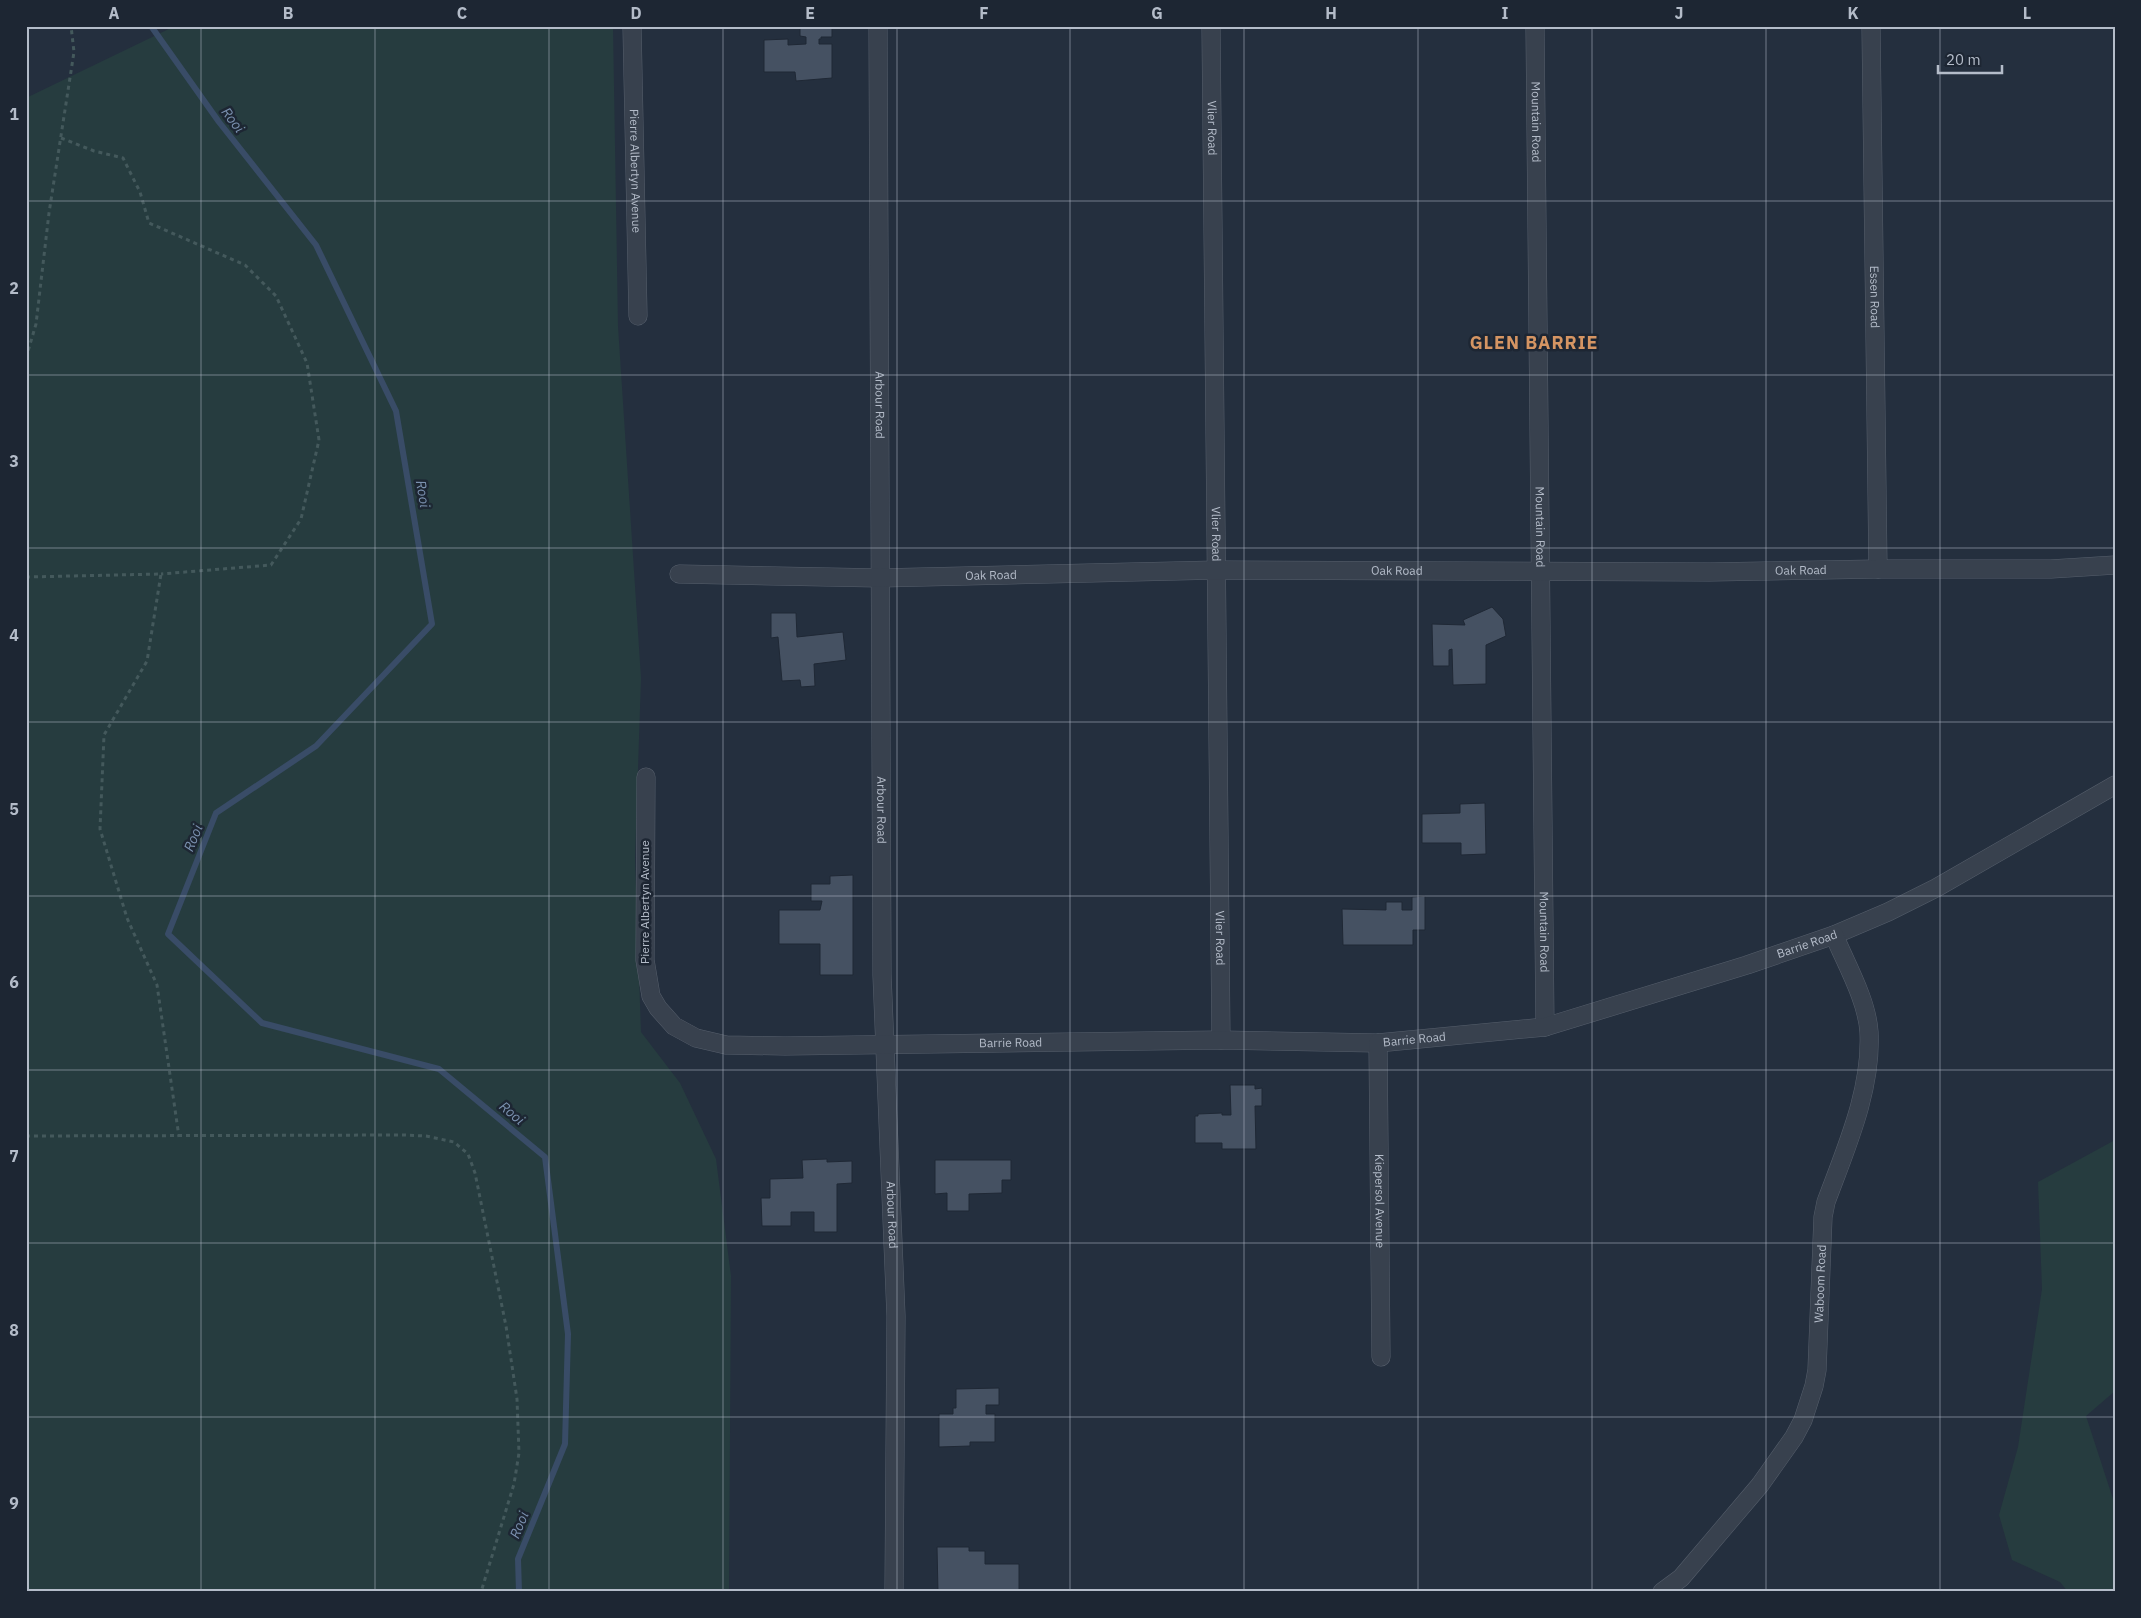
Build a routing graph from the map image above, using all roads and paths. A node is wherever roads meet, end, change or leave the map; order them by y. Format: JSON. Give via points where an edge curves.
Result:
{"nodes":[{"id":1,"x":71,"y":26,"type":"edge"},
{"id":2,"x":632,"y":26,"type":"edge"},
{"id":3,"x":878,"y":26,"type":"edge"},
{"id":4,"x":1211,"y":26,"type":"edge"},
{"id":5,"x":1536,"y":26,"type":"edge"},
{"id":6,"x":1871,"y":26,"type":"edge"},
{"id":7,"x":61,"y":138,"type":"junction"},
{"id":8,"x":638,"y":316,"type":"dead end"},
{"id":9,"x":26,"y":358,"type":"edge"},
{"id":10,"x":2115,"y":565,"type":"edge"},
{"id":11,"x":1878,"y":569,"type":"junction"},
{"id":12,"x":1217,"y":570,"type":"junction"},
{"id":13,"x":1540,"y":572,"type":"junction"},
{"id":14,"x":161,"y":574,"type":"junction"},
{"id":15,"x":679,"y":574,"type":"dead end"},
{"id":16,"x":26,"y":577,"type":"edge"},
{"id":17,"x":880,"y":578,"type":"junction"},
{"id":18,"x":646,"y":778,"type":"dead end"},
{"id":19,"x":2115,"y":785,"type":"edge"},
{"id":20,"x":1834,"y":935,"type":"junction"},
{"id":21,"x":668,"y":1020,"type":"joint"},
{"id":22,"x":1545,"y":1027,"type":"junction"},
{"id":23,"x":1221,"y":1040,"type":"junction"},
{"id":24,"x":1378,"y":1043,"type":"junction"},
{"id":25,"x":886,"y":1044,"type":"junction"},
{"id":26,"x":26,"y":1136,"type":"edge"},
{"id":27,"x":179,"y":1137,"type":"junction"},
{"id":28,"x":1381,"y":1357,"type":"dead end"},
{"id":29,"x":481,"y":1592,"type":"edge"},
{"id":30,"x":894,"y":1592,"type":"edge"},
{"id":31,"x":1662,"y":1592,"type":"edge"}],
"edges":[{"from":1,"to":7,"type":"path","via":[[74,52]]},
{"from":2,"to":8,"type":"street","name":"Pierre Albertyn Avenue"},
{"from":3,"to":17,"type":"street","name":"Arbour Road"},
{"from":4,"to":12,"type":"street","name":"Vlier Road"},
{"from":5,"to":13,"type":"street","name":"Mountain Road"},
{"from":6,"to":11,"type":"street","name":"Essen Road"},
{"from":7,"to":9,"type":"path","via":[[36,324]]},
{"from":7,"to":14,"type":"path","via":[[123,158],[140,192],[149,223],[245,264],[276,296],[307,363],[319,440],[301,519],[271,565]]},
{"from":10,"to":11,"type":"street","name":"Oak Road","via":[[2051,569]]},
{"from":11,"to":13,"type":"street","name":"Oak Road"},
{"from":12,"to":13,"type":"street","name":"Oak Road"},
{"from":12,"to":17,"type":"street","name":"Oak Road"},
{"from":12,"to":23,"type":"street","name":"Vlier Road"},
{"from":13,"to":22,"type":"street","name":"Mountain Road"},
{"from":14,"to":16,"type":"path"},
{"from":14,"to":27,"type":"path","via":[[148,660],[104,735],[100,829],[127,918],[157,985]]},
{"from":15,"to":17,"type":"street","name":"Oak Road"},
{"from":17,"to":25,"type":"street","name":"Arbour Road","via":[[882,975]]},
{"from":18,"to":21,"type":"street","name":"Pierre Albertyn Avenue","via":[[644,960],[651,996]]},
{"from":19,"to":20,"type":"street","name":"Barrie Road","via":[[1936,888]]},
{"from":20,"to":22,"type":"street","name":"Barrie Road","via":[[1676,988]]},
{"from":20,"to":31,"type":"street","name":"Waboom Road","via":[[1852,976],[1869,1031],[1863,1093],[1826,1202],[1814,1386],[1794,1437],[1760,1485],[1681,1578]]},
{"from":21,"to":25,"type":"street","name":"Barrie Road","via":[[687,1034],[726,1045]]},
{"from":22,"to":24,"type":"street","name":"Barrie Road"},
{"from":23,"to":24,"type":"street","name":"Barrie Road"},
{"from":23,"to":25,"type":"street","name":"Barrie Road"},
{"from":24,"to":28,"type":"street","name":"Kiepersol Avenue"},
{"from":25,"to":30,"type":"street","name":"Arbour Road","via":[[896,1316]]},
{"from":26,"to":27,"type":"path"},
{"from":27,"to":29,"type":"path","via":[[426,1136],[454,1142],[468,1154],[496,1270],[517,1399],[519,1453],[514,1484]]}]}
